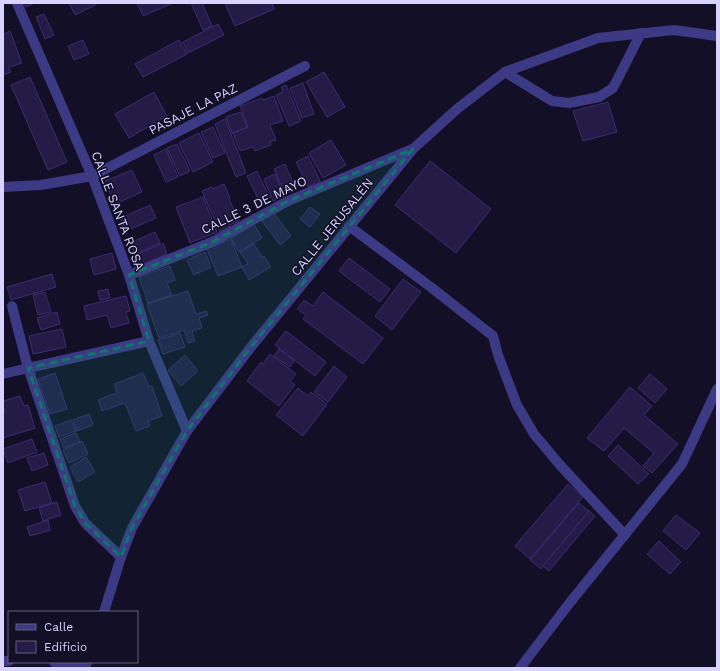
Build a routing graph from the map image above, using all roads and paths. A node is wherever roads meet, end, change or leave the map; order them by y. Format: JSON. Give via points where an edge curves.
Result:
{"nodes":[{"id":1,"x":17,"y":3,"type":"edge"},
{"id":2,"x":641,"y":33,"type":"junction"},
{"id":3,"x":717,"y":36,"type":"edge"},
{"id":4,"x":305,"y":66,"type":"dead end"},
{"id":5,"x":505,"y":72,"type":"junction"},
{"id":6,"x":413,"y":149,"type":"junction"},
{"id":7,"x":92,"y":176,"type":"junction"},
{"id":8,"x":3,"y":187,"type":"edge"},
{"id":9,"x":349,"y":226,"type":"junction"},
{"id":10,"x":129,"y":275,"type":"junction"},
{"id":11,"x":12,"y":306,"type":"dead end"},
{"id":12,"x":149,"y":341,"type":"junction"},
{"id":13,"x":28,"y":368,"type":"junction"},
{"id":14,"x":3,"y":374,"type":"edge"},
{"id":15,"x":717,"y":389,"type":"edge"},
{"id":16,"x":187,"y":432,"type":"junction"},
{"id":17,"x":625,"y":535,"type":"junction"},
{"id":18,"x":121,"y":558,"type":"junction"},
{"id":19,"x":104,"y":611,"type":"edge"},
{"id":20,"x":520,"y":668,"type":"edge"}],
"edges":[{"from":1,"to":7,"type":"street","name":"CALLE SANTA ROSA"},
{"from":2,"to":3,"type":"street","name":"CALLE JERUSALÉN","via":[[674,30]]},
{"from":2,"to":5,"type":"street","name":"CALLE JERUSALÉN","via":[[598,38]]},
{"from":2,"to":5,"type":"street","via":[[613,88],[599,97],[569,103],[552,101]]},
{"from":4,"to":7,"type":"street","name":"PASAJE LA PAZ"},
{"from":5,"to":6,"type":"street","name":"CALLE JERUSALÉN","via":[[456,109]]},
{"from":6,"to":9,"type":"street","name":"CALLE JERUSALÉN"},
{"from":6,"to":10,"type":"street","name":"CALLE 3 DE MAYO","via":[[288,201],[212,242]]},
{"from":7,"to":8,"type":"street","name":"PASAJE LA PAZ","via":[[41,185]]},
{"from":7,"to":10,"type":"street","name":"CALLE SANTA ROSA"},
{"from":9,"to":16,"type":"street","name":"CALLE JERUSALÉN","via":[[250,347]]},
{"from":9,"to":17,"type":"street","via":[[493,336],[517,405],[534,434]]},
{"from":10,"to":12,"type":"street","name":"CALLE SANTA ROSA"},
{"from":11,"to":13,"type":"street"},
{"from":12,"to":13,"type":"street"},
{"from":12,"to":16,"type":"street","name":"CALLE SANTA ROSA"},
{"from":13,"to":14,"type":"street"},
{"from":13,"to":18,"type":"street","via":[[75,506],[85,523]]},
{"from":15,"to":17,"type":"street","via":[[682,464]]},
{"from":16,"to":18,"type":"street","name":"CALLE JERUSALÉN","via":[[132,528]]},
{"from":17,"to":20,"type":"street"},
{"from":18,"to":19,"type":"street","name":"CALLE JERUSALÉN"}]}
